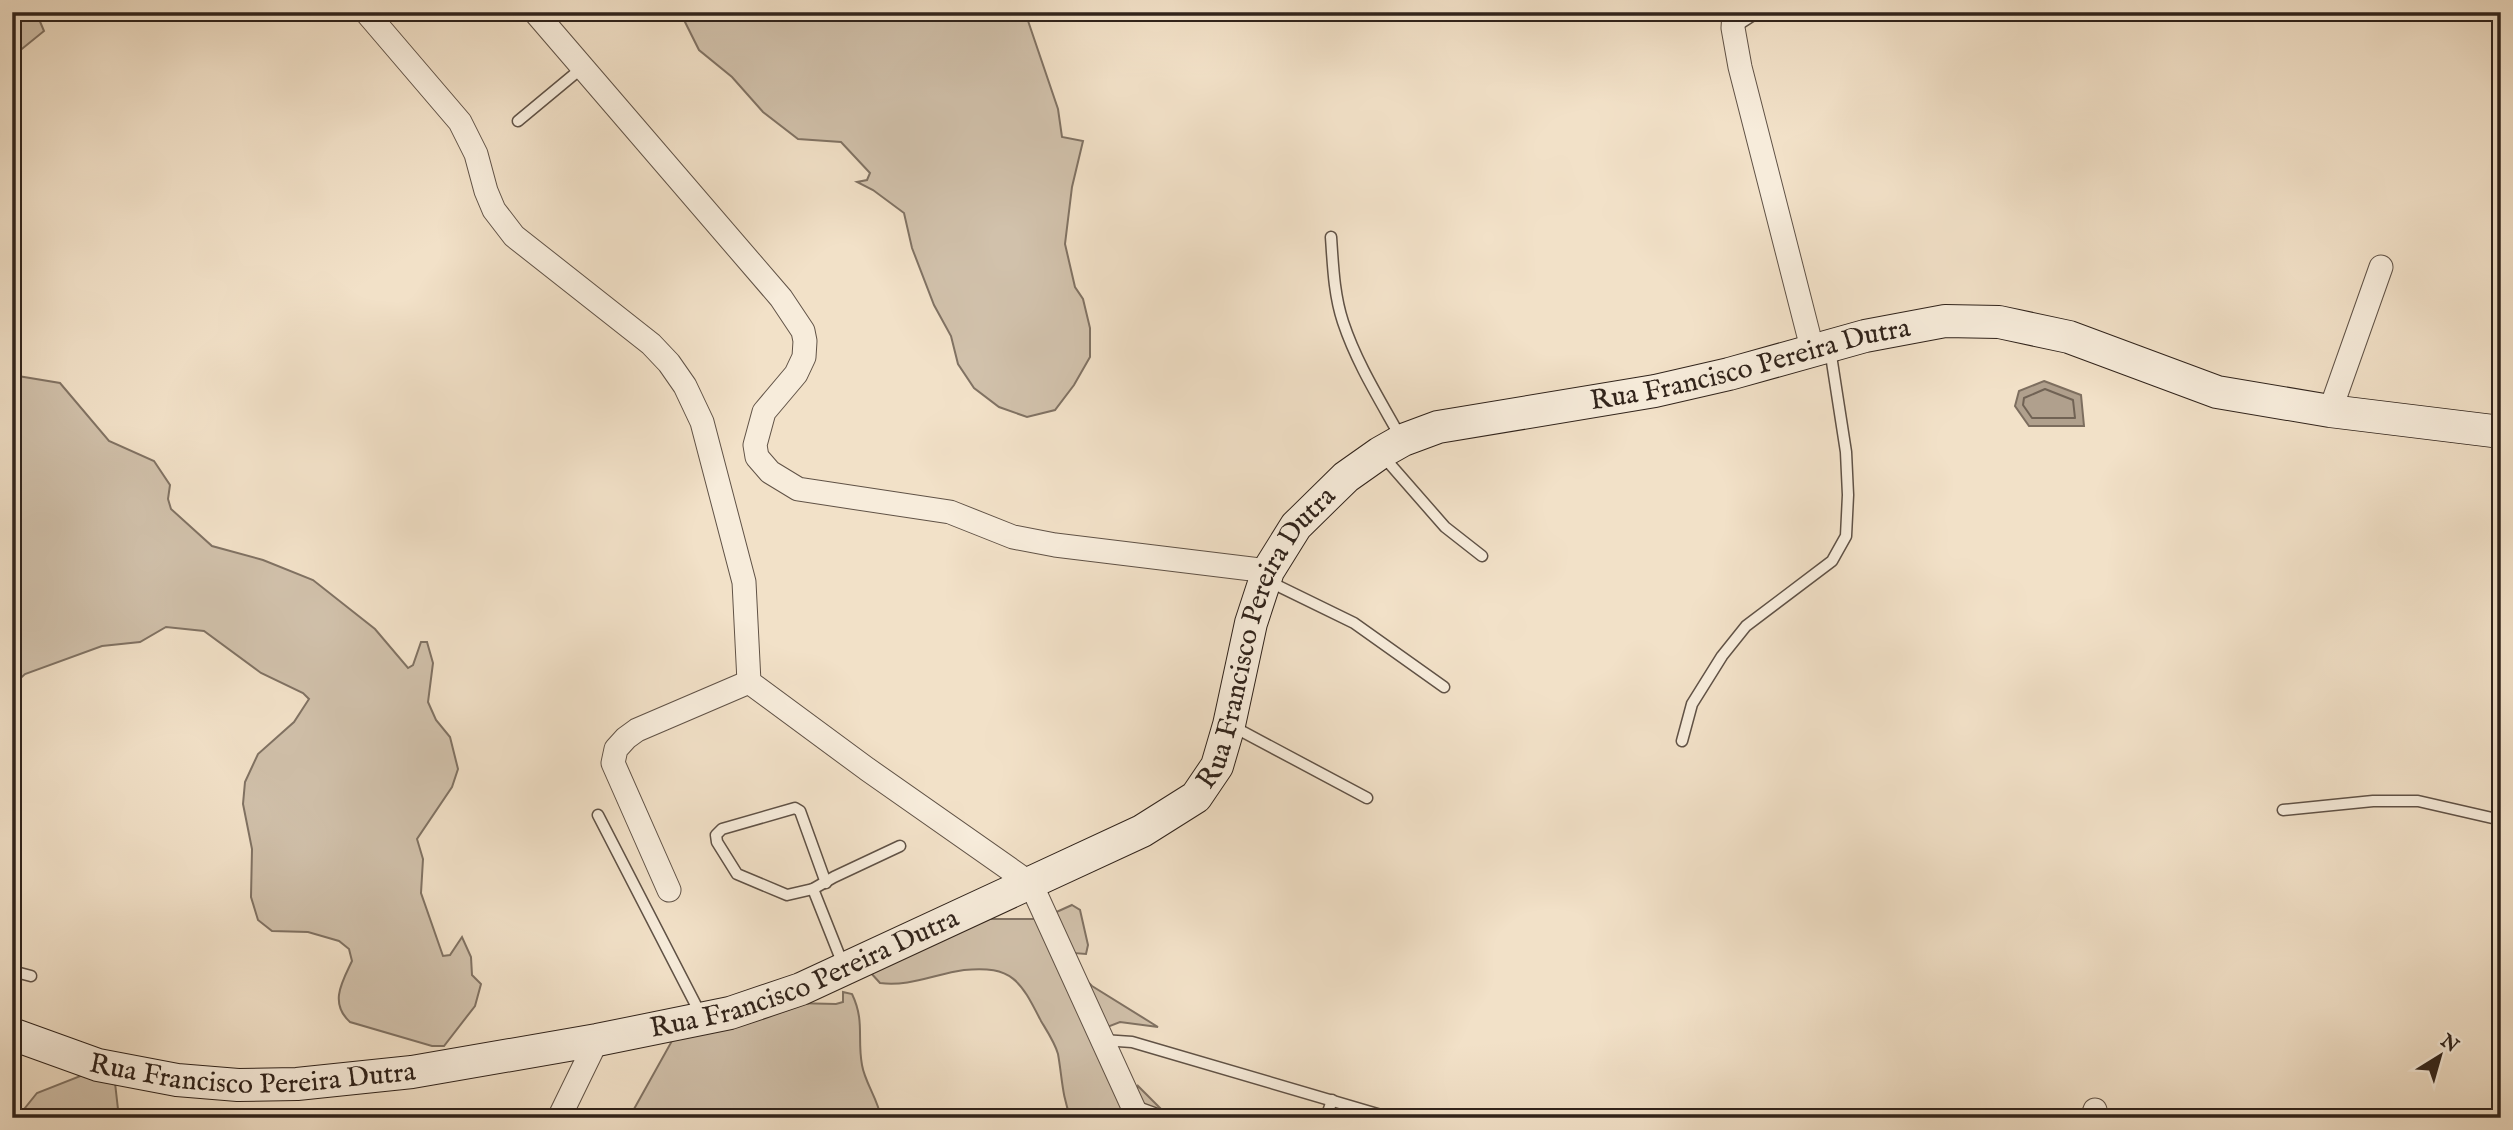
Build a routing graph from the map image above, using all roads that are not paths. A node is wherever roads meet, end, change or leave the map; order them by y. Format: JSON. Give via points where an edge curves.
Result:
{"nodes":[{"id":1,"x":366,"y":12,"type":"edge"},
{"id":2,"x":535,"y":12,"type":"edge"},
{"id":3,"x":1758,"y":12,"type":"edge"},
{"id":4,"x":1733,"y":20,"type":"edge"},
{"id":5,"x":583,"y":67,"type":"junction"},
{"id":6,"x":518,"y":121,"type":"dead end"},
{"id":7,"x":1331,"y":237,"type":"dead end"},
{"id":8,"x":2381,"y":267,"type":"dead end"},
{"id":9,"x":1821,"y":349,"type":"junction"},
{"id":10,"x":2330,"y":411,"type":"junction"},
{"id":11,"x":2501,"y":432,"type":"edge"},
{"id":12,"x":1391,"y":446,"type":"junction"},
{"id":13,"x":1482,"y":556,"type":"dead end"},
{"id":14,"x":1266,"y":576,"type":"junction"},
{"id":15,"x":749,"y":682,"type":"junction"},
{"id":16,"x":1444,"y":687,"type":"dead end"},
{"id":17,"x":1229,"y":725,"type":"junction"},
{"id":18,"x":1682,"y":741,"type":"dead end"},
{"id":19,"x":1367,"y":798,"type":"dead end"},
{"id":20,"x":2283,"y":810,"type":"dead end"},
{"id":21,"x":598,"y":815,"type":"dead end"},
{"id":22,"x":2501,"y":820,"type":"edge"},
{"id":23,"x":900,"y":846,"type":"dead end"},
{"id":24,"x":826,"y":883,"type":"junction"},
{"id":25,"x":1031,"y":884,"type":"junction"},
{"id":26,"x":813,"y":889,"type":"junction"},
{"id":27,"x":669,"y":890,"type":"dead end"},
{"id":28,"x":845,"y":969,"type":"junction"},
{"id":29,"x":12,"y":971,"type":"edge"},
{"id":30,"x":31,"y":976,"type":"dead end"},
{"id":31,"x":703,"y":1018,"type":"junction"},
{"id":32,"x":12,"y":1034,"type":"edge"},
{"id":33,"x":597,"y":1040,"type":"junction"},
{"id":34,"x":1102,"y":1040,"type":"junction"},
{"id":35,"x":1332,"y":1100,"type":"junction"},
{"id":36,"x":1135,"y":1111,"type":"edge"},
{"id":37,"x":559,"y":1118,"type":"edge"},
{"id":38,"x":1168,"y":1118,"type":"edge"},
{"id":39,"x":1326,"y":1118,"type":"edge"},
{"id":40,"x":1391,"y":1118,"type":"edge"}],
"edges":[{"from":1,"to":15,"type":"street","via":[[460,122],[494,209],[514,236],[651,344],[685,386],[702,422],[744,582]]},
{"from":2,"to":5,"type":"street"},
{"from":3,"to":4,"type":"lane"},
{"from":4,"to":9,"type":"street","via":[[1743,81]]},
{"from":5,"to":6,"type":"lane"},
{"from":5,"to":14,"type":"street","via":[[803,331],[804,357],[796,374],[764,412],[755,445],[757,457],[770,472],[798,489],[950,512],[1013,537]]},
{"from":7,"to":12,"type":"lane","via":[[1342,321]]},
{"from":8,"to":10,"type":"street"},
{"from":9,"to":10,"type":"main road","name":"Rua Francisco Pereira Dutra","via":[[1945,321],[1999,322],[2069,337],[2217,392]]},
{"from":9,"to":12,"type":"main road","name":"Rua Francisco Pereira Dutra","via":[[1656,391],[1438,427]]},
{"from":9,"to":18,"type":"lane","via":[[1846,452],[1846,536],[1832,561],[1746,626],[1692,704]]},
{"from":10,"to":11,"type":"main road","name":"Rua Francisco Pereira Dutra"},
{"from":12,"to":13,"type":"lane","via":[[1445,527]]},
{"from":12,"to":14,"type":"main road","name":"Rua Francisco Pereira Dutra","via":[[1346,477],[1296,526]]},
{"from":14,"to":16,"type":"lane","via":[[1354,623]]},
{"from":14,"to":17,"type":"main road","name":"Rua Francisco Pereira Dutra"},
{"from":15,"to":25,"type":"street"},
{"from":15,"to":27,"type":"street","via":[[637,730],[616,749],[613,763],[619,782]]},
{"from":17,"to":19,"type":"lane"},
{"from":17,"to":25,"type":"main road","name":"Rua Francisco Pereira Dutra","via":[[1217,765],[1196,797],[1142,831]]},
{"from":20,"to":22,"type":"lane","via":[[2373,800],[2418,802]]},
{"from":21,"to":31,"type":"lane"},
{"from":23,"to":24,"type":"lane"},
{"from":24,"to":26,"type":"lane"},
{"from":24,"to":26,"type":"lane","via":[[795,808],[722,829],[716,835],[737,874],[787,895]]},
{"from":25,"to":28,"type":"main road","name":"Rua Francisco Pereira Dutra"},
{"from":25,"to":34,"type":"street"},
{"from":26,"to":28,"type":"lane"},
{"from":28,"to":31,"type":"main road","name":"Rua Francisco Pereira Dutra","via":[[767,1002]]},
{"from":29,"to":30,"type":"lane"},
{"from":31,"to":33,"type":"main road","name":"Rua Francisco Pereira Dutra"},
{"from":32,"to":33,"type":"main road","name":"Rua Francisco Pereira Dutra","via":[[99,1065],[177,1080],[238,1085],[412,1072]]},
{"from":33,"to":37,"type":"street"},
{"from":34,"to":35,"type":"lane","via":[[1132,1042]]},
{"from":34,"to":36,"type":"street"},
{"from":35,"to":39,"type":"lane"},
{"from":35,"to":40,"type":"lane"},
{"from":36,"to":38,"type":"lane"}]}
